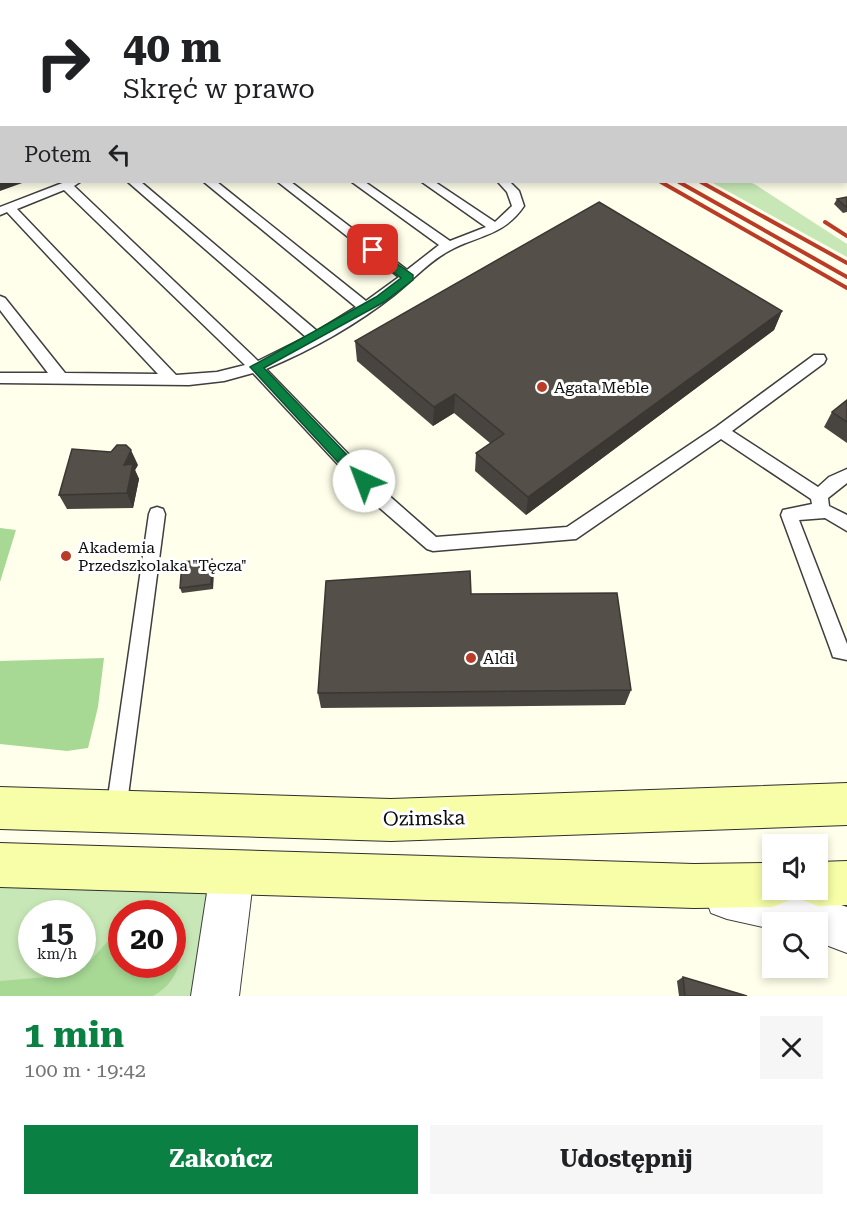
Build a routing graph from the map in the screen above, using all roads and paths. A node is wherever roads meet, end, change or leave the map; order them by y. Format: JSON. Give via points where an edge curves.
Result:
{"nodes":[{"id":1,"x":70,"y":183,"type":"edge"},
{"id":2,"x":135,"y":183,"type":"edge"},
{"id":3,"x":211,"y":183,"type":"edge"},
{"id":4,"x":285,"y":183,"type":"edge"},
{"id":5,"x":359,"y":183,"type":"edge"},
{"id":6,"x":429,"y":183,"type":"edge"},
{"id":7,"x":505,"y":183,"type":"edge"},
{"id":8,"x":5,"y":209,"type":"edge"},
{"id":9,"x":494,"y":227,"type":"junction"},
{"id":10,"x":449,"y":246,"type":"junction"},
{"id":11,"x":409,"y":278,"type":"junction"},
{"id":12,"x":0,"y":302,"type":"edge"},
{"id":13,"x":366,"y":308,"type":"junction"},
{"id":14,"x":315,"y":337,"type":"junction"},
{"id":15,"x":819,"y":359,"type":"dead end"},
{"id":16,"x":256,"y":367,"type":"junction"},
{"id":17,"x":0,"y":378,"type":"edge"},
{"id":18,"x":61,"y":378,"type":"junction"},
{"id":19,"x":172,"y":380,"type":"junction"},
{"id":20,"x":721,"y":431,"type":"junction"},
{"id":21,"x":847,"y":475,"type":"edge"},
{"id":22,"x":820,"y":502,"type":"junction"},
{"id":23,"x":157,"y":514,"type":"dead end"},
{"id":24,"x":847,"y":524,"type":"edge"},
{"id":25,"x":847,"y":652,"type":"edge"},
{"id":26,"x":847,"y":804,"type":"edge"},
{"id":27,"x":0,"y":808,"type":"edge"},
{"id":28,"x":116,"y":812,"type":"junction"},
{"id":29,"x":0,"y":865,"type":"edge"},
{"id":30,"x":232,"y":873,"type":"junction"},
{"id":31,"x":847,"y":883,"type":"edge"},
{"id":32,"x":828,"y":884,"type":"edge"},
{"id":33,"x":762,"y":885,"type":"edge"},
{"id":34,"x":694,"y":886,"type":"junction"},
{"id":35,"x":847,"y":930,"type":"edge"},
{"id":36,"x":215,"y":996,"type":"edge"}],
"edges":[{"from":1,"to":8,"type":"lane"},
{"from":1,"to":16,"type":"lane"},
{"from":2,"to":14,"type":"lane"},
{"from":3,"to":13,"type":"lane"},
{"from":4,"to":11,"type":"lane"},
{"from":5,"to":10,"type":"lane"},
{"from":6,"to":9,"type":"lane"},
{"from":7,"to":9,"type":"lane","via":[[513,191],[518,206],[507,220]]},
{"from":8,"to":19,"type":"lane"},
{"from":9,"to":10,"type":"lane"},
{"from":10,"to":11,"type":"lane"},
{"from":11,"to":13,"type":"lane"},
{"from":12,"to":18,"type":"lane"},
{"from":13,"to":14,"type":"lane"},
{"from":14,"to":16,"type":"lane"},
{"from":15,"to":20,"type":"lane"},
{"from":16,"to":19,"type":"lane","via":[[219,378]]},
{"from":16,"to":20,"type":"lane","via":[[380,498],[433,544],[570,534]]},
{"from":17,"to":18,"type":"lane"},
{"from":18,"to":19,"type":"lane"},
{"from":20,"to":22,"type":"lane"},
{"from":21,"to":22,"type":"lane","via":[[835,482]]},
{"from":22,"to":24,"type":"lane"},
{"from":22,"to":25,"type":"lane","via":[[789,515],[840,651]]},
{"from":23,"to":28,"type":"lane"},
{"from":26,"to":28,"type":"main road","name":"Ozimska","via":[[391,820]]},
{"from":27,"to":28,"type":"main road","name":"Ozimska"},
{"from":29,"to":30,"type":"main road"},
{"from":30,"to":34,"type":"main road"},
{"from":30,"to":36,"type":"street"},
{"from":31,"to":32,"type":"main road"},
{"from":33,"to":34,"type":"main road"},
{"from":34,"to":35,"type":"street","via":[[796,912]]}]}
